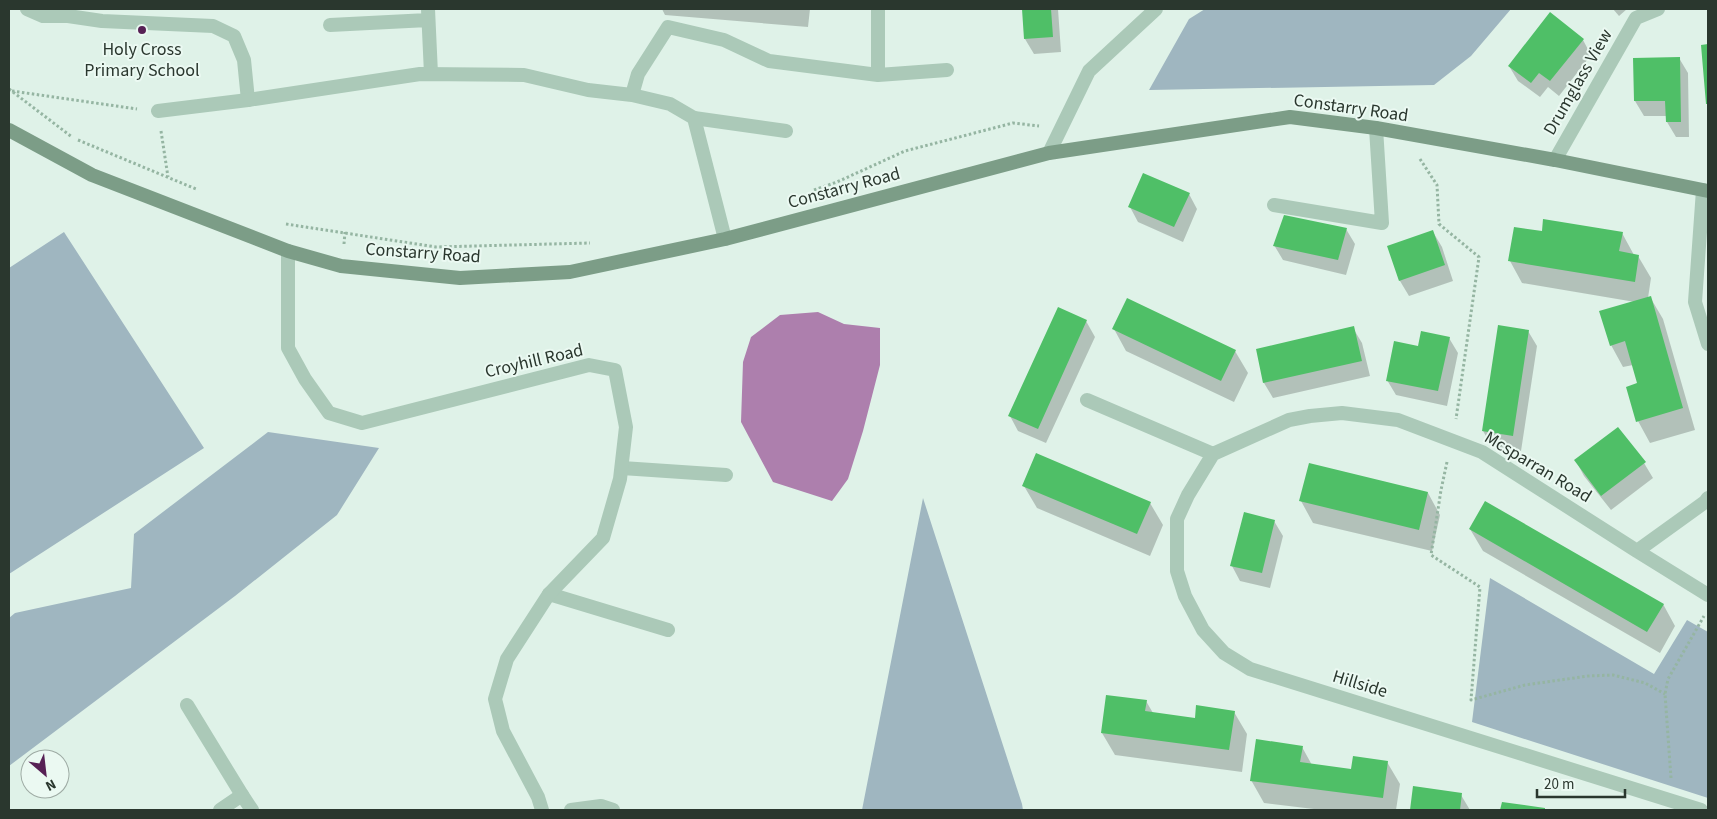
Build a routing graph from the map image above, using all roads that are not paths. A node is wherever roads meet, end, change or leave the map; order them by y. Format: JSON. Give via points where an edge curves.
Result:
{"nodes":[{"id":1,"x":27,"y":9,"type":"edge"},
{"id":2,"x":878,"y":9,"type":"edge"},
{"id":3,"x":1156,"y":9,"type":"edge"},
{"id":4,"x":1658,"y":9,"type":"edge"},
{"id":5,"x":68,"y":12,"type":"edge"},
{"id":6,"x":428,"y":14,"type":"edge"},
{"id":7,"x":330,"y":26,"type":"dead end"},
{"id":8,"x":947,"y":70,"type":"dead end"},
{"id":9,"x":431,"y":74,"type":"junction"},
{"id":10,"x":878,"y":75,"type":"junction"},
{"id":11,"x":632,"y":95,"type":"junction"},
{"id":12,"x":248,"y":100,"type":"junction"},
{"id":13,"x":158,"y":111,"type":"road end"},
{"id":14,"x":694,"y":118,"type":"junction"},
{"id":15,"x":1376,"y":128,"type":"junction"},
{"id":16,"x":9,"y":130,"type":"edge"},
{"id":17,"x":786,"y":130,"type":"dead end"},
{"id":18,"x":1049,"y":153,"type":"junction"},
{"id":19,"x":1555,"y":160,"type":"junction"},
{"id":20,"x":1706,"y":191,"type":"edge"},
{"id":21,"x":1274,"y":205,"type":"dead end"},
{"id":22,"x":725,"y":239,"type":"junction"},
{"id":23,"x":288,"y":251,"type":"junction"},
{"id":24,"x":1708,"y":344,"type":"edge"},
{"id":25,"x":1087,"y":400,"type":"dead end"},
{"id":26,"x":1213,"y":454,"type":"junction"},
{"id":27,"x":622,"y":468,"type":"junction"},
{"id":28,"x":726,"y":475,"type":"dead end"},
{"id":29,"x":1708,"y":498,"type":"edge"},
{"id":30,"x":1636,"y":551,"type":"junction"},
{"id":31,"x":549,"y":594,"type":"junction"},
{"id":32,"x":1708,"y":595,"type":"edge"},
{"id":33,"x":668,"y":630,"type":"dead end"},
{"id":34,"x":187,"y":705,"type":"dead end"},
{"id":35,"x":242,"y":795,"type":"junction"},
{"id":36,"x":220,"y":810,"type":"edge"},
{"id":37,"x":252,"y":810,"type":"edge"},
{"id":38,"x":542,"y":810,"type":"edge"},
{"id":39,"x":571,"y":810,"type":"edge"},
{"id":40,"x":613,"y":810,"type":"edge"},
{"id":41,"x":1701,"y":810,"type":"edge"}],
"edges":[{"from":1,"to":5,"type":"street","via":[[43,16]]},
{"from":2,"to":10,"type":"street"},
{"from":3,"to":18,"type":"street","via":[[1089,71]]},
{"from":4,"to":19,"type":"street","name":"Drumglass View","via":[[1636,18]]},
{"from":5,"to":12,"type":"street","via":[[102,21],[213,26],[234,36],[244,60]]},
{"from":6,"to":7,"type":"street"},
{"from":6,"to":9,"type":"street"},
{"from":8,"to":10,"type":"street"},
{"from":9,"to":11,"type":"street","via":[[524,75],[588,90]]},
{"from":9,"to":12,"type":"street"},
{"from":10,"to":11,"type":"street","via":[[769,60],[724,40],[668,27],[638,74]]},
{"from":11,"to":14,"type":"street","via":[[670,104]]},
{"from":12,"to":13,"type":"street"},
{"from":14,"to":17,"type":"street"},
{"from":14,"to":22,"type":"street"},
{"from":15,"to":18,"type":"main road","name":"Constarry Road","via":[[1290,117]]},
{"from":15,"to":19,"type":"main road","name":"Constarry Road"},
{"from":15,"to":21,"type":"street","via":[[1382,223]]},
{"from":16,"to":23,"type":"main road","name":"Constarry Road","via":[[92,175]]},
{"from":18,"to":22,"type":"main road","name":"Constarry Road"},
{"from":19,"to":20,"type":"main road","name":"Constarry Road"},
{"from":20,"to":24,"type":"street","via":[[1695,302]]},
{"from":22,"to":23,"type":"main road","name":"Constarry Road","via":[[570,272],[460,278],[341,266]]},
{"from":23,"to":27,"type":"street","name":"Croyhill Road","via":[[288,348],[304,379],[329,413],[362,423],[589,365],[615,370],[626,426]]},
{"from":25,"to":26,"type":"street"},
{"from":26,"to":30,"type":"street","name":"Mcsparran Road","via":[[1289,420],[1310,416],[1342,413],[1398,420],[1482,452]]},
{"from":26,"to":41,"type":"street","name":"Hillside","via":[[1177,519],[1177,571],[1184,596],[1203,630],[1224,652],[1250,668]]},
{"from":27,"to":28,"type":"street"},
{"from":27,"to":31,"type":"street","name":"Croyhill Road","via":[[604,538]]},
{"from":29,"to":30,"type":"street"},
{"from":30,"to":32,"type":"street","name":"Mcsparran Road"},
{"from":31,"to":33,"type":"street"},
{"from":31,"to":38,"type":"street","name":"Croyhill Road","via":[[507,659],[496,700],[503,731]]},
{"from":34,"to":35,"type":"street"},
{"from":35,"to":36,"type":"street"},
{"from":35,"to":37,"type":"street"},
{"from":39,"to":40,"type":"street","via":[[601,806]]}]}
